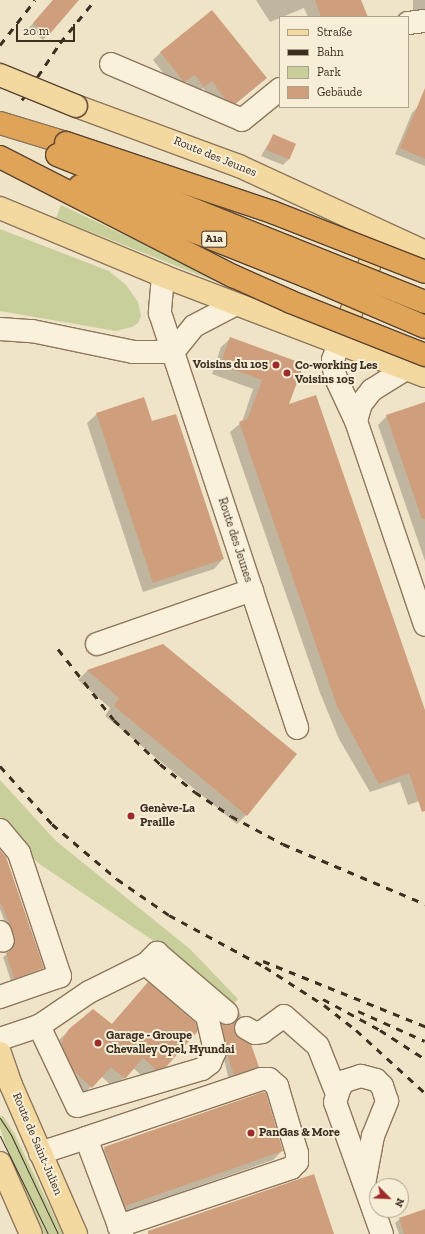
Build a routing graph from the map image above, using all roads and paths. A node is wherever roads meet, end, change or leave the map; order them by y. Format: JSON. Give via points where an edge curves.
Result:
{"nodes":[{"id":1,"x":425,"y":21,"type":"edge"},
{"id":2,"x":409,"y":23,"type":"edge"},
{"id":3,"x":111,"y":64,"type":"dead end"},
{"id":4,"x":0,"y":75,"type":"edge"},
{"id":5,"x":279,"y":90,"type":"edge"},
{"id":6,"x":0,"y":123,"type":"edge"},
{"id":7,"x":0,"y":128,"type":"edge"},
{"id":8,"x":0,"y":157,"type":"edge"},
{"id":9,"x":4,"y":210,"type":"edge"},
{"id":10,"x":382,"y":234,"type":"junction"},
{"id":11,"x":424,"y":250,"type":"edge"},
{"id":12,"x":425,"y":272,"type":"edge"},
{"id":13,"x":163,"y":276,"type":"junction"},
{"id":14,"x":425,"y":302,"type":"edge"},
{"id":15,"x":236,"y":304,"type":"junction"},
{"id":16,"x":425,"y":327,"type":"edge"},
{"id":17,"x":0,"y":329,"type":"edge"},
{"id":18,"x":339,"y":344,"type":"junction"},
{"id":19,"x":173,"y":352,"type":"junction"},
{"id":20,"x":425,"y":355,"type":"edge"},
{"id":21,"x":405,"y":368,"type":"junction"},
{"id":22,"x":425,"y":376,"type":"edge"},
{"id":23,"x":356,"y":420,"type":"junction"},
{"id":24,"x":252,"y":590,"type":"junction"},
{"id":25,"x":425,"y":625,"type":"edge"},
{"id":26,"x":97,"y":644,"type":"dead end"},
{"id":27,"x":297,"y":728,"type":"dead end"},
{"id":28,"x":0,"y":830,"type":"edge"},
{"id":29,"x":146,"y":964,"type":"junction"},
{"id":30,"x":6,"y":990,"type":"edge"},
{"id":31,"x":227,"y":1013,"type":"dead end"},
{"id":32,"x":39,"y":1026,"type":"junction"},
{"id":33,"x":246,"y":1028,"type":"dead end"},
{"id":34,"x":0,"y":1039,"type":"edge"},
{"id":35,"x":0,"y":1053,"type":"edge"},
{"id":36,"x":5,"y":1087,"type":"edge"},
{"id":37,"x":336,"y":1094,"type":"junction"},
{"id":38,"x":86,"y":1138,"type":"junction"},
{"id":39,"x":40,"y":1154,"type":"junction"},
{"id":40,"x":0,"y":1163,"type":"edge"},
{"id":41,"x":364,"y":1179,"type":"junction"},
{"id":42,"x":120,"y":1230,"type":"edge"},
{"id":43,"x":31,"y":1234,"type":"edge"},
{"id":44,"x":76,"y":1234,"type":"edge"},
{"id":45,"x":382,"y":1234,"type":"edge"}],
"edges":[{"from":1,"to":2,"type":"street"},
{"from":3,"to":5,"type":"street","via":[[242,120]]},
{"from":4,"to":10,"type":"main road","name":"Route des Jeunes","bridge":true,"via":[[238,166]]},
{"from":6,"to":12,"type":"highway","bridge":true,"via":[[272,212]]},
{"from":7,"to":14,"type":"highway","number":"A1a","bridge":true,"via":[[57,156]]},
{"from":8,"to":16,"type":"highway","number":"A1a","bridge":true,"via":[[142,210]]},
{"from":8,"to":20,"type":"highway","bridge":true,"via":[[233,276]]},
{"from":9,"to":13,"type":"main road"},
{"from":10,"to":11,"type":"main road","name":"Route des Jeunes"},
{"from":10,"to":18,"type":"main road"},
{"from":13,"to":15,"type":"main road"},
{"from":13,"to":19,"type":"street","name":"Route des Jeunes","via":[[160,312]]},
{"from":15,"to":18,"type":"main road"},
{"from":15,"to":19,"type":"street","via":[[194,326]]},
{"from":17,"to":19,"type":"street","via":[[32,331],[132,352]]},
{"from":18,"to":21,"type":"main road"},
{"from":18,"to":23,"type":"street","via":[[333,360],[335,376]]},
{"from":19,"to":24,"type":"street","name":"Route des Jeunes"},
{"from":21,"to":22,"type":"main road"},
{"from":21,"to":23,"type":"street","via":[[372,390],[361,404]]},
{"from":23,"to":25,"type":"street"},
{"from":24,"to":26,"type":"street"},
{"from":24,"to":27,"type":"street","name":"Route des Jeunes"},
{"from":28,"to":30,"type":"street","via":[[19,853],[60,976]]},
{"from":29,"to":31,"type":"street","via":[[157,953]]},
{"from":29,"to":32,"type":"street","via":[[89,992]]},
{"from":29,"to":32,"type":"street","via":[[207,1016],[215,1051],[210,1063],[202,1069],[78,1106]]},
{"from":32,"to":34,"type":"street"},
{"from":33,"to":37,"type":"street","via":[[255,1033],[262,1032],[284,1016],[318,1046]]},
{"from":35,"to":36,"type":"main road","name":"Route de Saint-Julien"},
{"from":36,"to":39,"type":"main road","name":"Route de Saint-Julien"},
{"from":37,"to":41,"type":"street","via":[[337,1111]]},
{"from":37,"to":41,"type":"street","via":[[345,1081],[361,1076],[376,1080],[385,1094],[385,1110],[373,1136]]},
{"from":38,"to":39,"type":"street"},
{"from":38,"to":42,"type":"street"},
{"from":38,"to":42,"type":"street","via":[[261,1078],[269,1079],[277,1086],[297,1153],[297,1162],[291,1168]]},
{"from":39,"to":44,"type":"main road","name":"Route de Saint-Julien"},
{"from":40,"to":43,"type":"main road"},
{"from":41,"to":45,"type":"street"}]}
